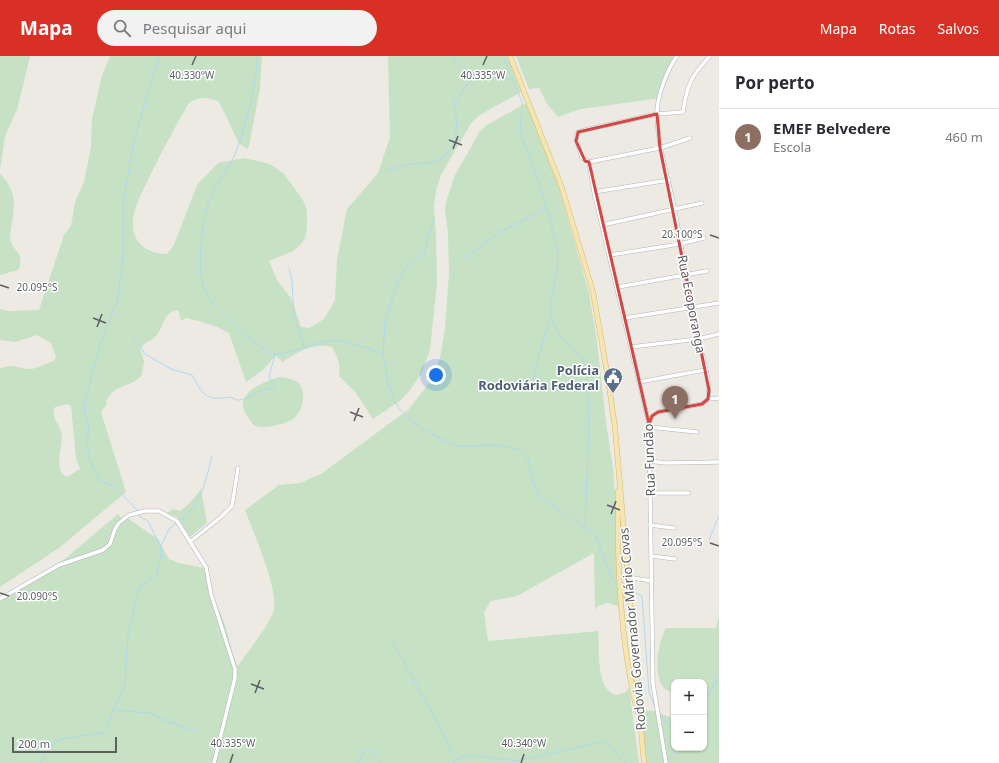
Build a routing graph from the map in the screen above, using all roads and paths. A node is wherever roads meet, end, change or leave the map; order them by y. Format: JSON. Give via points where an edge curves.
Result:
{"nodes":[{"id":1,"x":510,"y":56,"type":"edge"},
{"id":2,"x":677,"y":56,"type":"edge"},
{"id":3,"x":710,"y":56,"type":"edge"},
{"id":4,"x":657,"y":114,"type":"junction"},
{"id":5,"x":690,"y":138,"type":"dead end"},
{"id":6,"x":660,"y":148,"type":"junction"},
{"id":7,"x":588,"y":161,"type":"junction"},
{"id":8,"x":668,"y":180,"type":"junction"},
{"id":9,"x":594,"y":192,"type":"junction"},
{"id":10,"x":702,"y":203,"type":"dead end"},
{"id":11,"x":674,"y":210,"type":"junction"},
{"id":12,"x":602,"y":225,"type":"junction"},
{"id":13,"x":704,"y":238,"type":"dead end"},
{"id":14,"x":680,"y":244,"type":"junction"},
{"id":15,"x":610,"y":255,"type":"junction"},
{"id":16,"x":707,"y":271,"type":"dead end"},
{"id":17,"x":684,"y":275,"type":"junction"},
{"id":18,"x":618,"y":287,"type":"junction"},
{"id":19,"x":719,"y":303,"type":"edge"},
{"id":20,"x":690,"y":307,"type":"junction"},
{"id":21,"x":625,"y":318,"type":"junction"},
{"id":22,"x":719,"y":334,"type":"edge"},
{"id":23,"x":698,"y":339,"type":"junction"},
{"id":24,"x":631,"y":347,"type":"junction"},
{"id":25,"x":706,"y":370,"type":"junction"},
{"id":26,"x":639,"y":382,"type":"junction"},
{"id":27,"x":719,"y":398,"type":"edge"},
{"id":28,"x":708,"y":399,"type":"junction"},
{"id":29,"x":649,"y":426,"type":"junction"},
{"id":30,"x":697,"y":432,"type":"dead end"},
{"id":31,"x":618,"y":458,"type":"junction"},
{"id":32,"x":648,"y":461,"type":"junction"},
{"id":33,"x":719,"y":462,"type":"edge"},
{"id":34,"x":238,"y":468,"type":"dead end"},
{"id":35,"x":649,"y":493,"type":"junction"},
{"id":36,"x":688,"y":493,"type":"dead end"},
{"id":37,"x":650,"y":525,"type":"junction"},
{"id":38,"x":674,"y":528,"type":"dead end"},
{"id":39,"x":191,"y":541,"type":"junction"},
{"id":40,"x":651,"y":556,"type":"junction"},
{"id":41,"x":675,"y":559,"type":"dead end"},
{"id":42,"x":620,"y":567,"type":"junction"},
{"id":43,"x":627,"y":577,"type":"junction"},
{"id":44,"x":652,"y":581,"type":"junction"},
{"id":45,"x":0,"y":599,"type":"edge"},
{"id":46,"x":630,"y":606,"type":"junction"},
{"id":47,"x":640,"y":726,"type":"junction"},
{"id":48,"x":214,"y":763,"type":"edge"},
{"id":49,"x":644,"y":763,"type":"edge"},
{"id":50,"x":666,"y":763,"type":"edge"}],
"edges":[{"from":1,"to":31,"type":"main road","name":"Rodovia Governador Mário Covas","via":[[562,188],[593,292],[608,378]]},
{"from":2,"to":4,"type":"street","name":"Rua Ecoporanga","via":[[670,65]]},
{"from":3,"to":4,"type":"street","via":[[693,74],[685,94],[683,112]]},
{"from":4,"to":6,"type":"street","name":"Rua Ecoporanga"},
{"from":4,"to":7,"type":"street","name":"Rua Fundão","via":[[578,132],[576,138],[582,158]]},
{"from":5,"to":6,"type":"street"},
{"from":6,"to":7,"type":"street"},
{"from":6,"to":8,"type":"street","name":"Rua Ecoporanga"},
{"from":7,"to":9,"type":"street","name":"Rua Fundão"},
{"from":8,"to":9,"type":"street"},
{"from":8,"to":11,"type":"street","name":"Rua Ecoporanga"},
{"from":9,"to":12,"type":"street","name":"Rua Fundão"},
{"from":10,"to":11,"type":"street"},
{"from":11,"to":12,"type":"street"},
{"from":11,"to":14,"type":"street","name":"Rua Ecoporanga"},
{"from":12,"to":15,"type":"street","name":"Rua Fundão"},
{"from":13,"to":14,"type":"street"},
{"from":14,"to":15,"type":"street"},
{"from":14,"to":17,"type":"street","name":"Rua Ecoporanga"},
{"from":15,"to":18,"type":"street","name":"Rua Fundão"},
{"from":16,"to":17,"type":"street"},
{"from":17,"to":18,"type":"street"},
{"from":17,"to":20,"type":"street","name":"Rua Ecoporanga"},
{"from":18,"to":21,"type":"street","name":"Rua Fundão"},
{"from":19,"to":20,"type":"street"},
{"from":20,"to":21,"type":"street"},
{"from":20,"to":23,"type":"street","name":"Rua Ecoporanga"},
{"from":21,"to":24,"type":"street","name":"Rua Fundão"},
{"from":22,"to":23,"type":"street"},
{"from":23,"to":24,"type":"street"},
{"from":23,"to":25,"type":"street","name":"Rua Ecoporanga"},
{"from":24,"to":26,"type":"street","name":"Rua Fundão"},
{"from":25,"to":26,"type":"street"},
{"from":25,"to":28,"type":"street","name":"Rua Ecoporanga"},
{"from":26,"to":29,"type":"street","name":"Rua Fundão"},
{"from":27,"to":28,"type":"street"},
{"from":28,"to":29,"type":"street","via":[[702,404],[658,412],[652,416]]},
{"from":29,"to":30,"type":"street"},
{"from":29,"to":32,"type":"street","name":"Rua Fundão"},
{"from":31,"to":42,"type":"main road","via":[[617,534]]},
{"from":31,"to":43,"type":"main road","name":"Rodovia Governador Mário Covas"},
{"from":32,"to":33,"type":"street"},
{"from":32,"to":35,"type":"street","name":"Rua Fundão"},
{"from":34,"to":39,"type":"street","via":[[232,506]]},
{"from":35,"to":36,"type":"street"},
{"from":35,"to":37,"type":"street","name":"Rua Fundão"},
{"from":37,"to":38,"type":"street"},
{"from":37,"to":40,"type":"street","name":"Rua Fundão"},
{"from":39,"to":45,"type":"street","via":[[177,521],[168,514],[153,511],[134,512],[119,522],[110,544],[103,550],[59,565]]},
{"from":39,"to":48,"type":"street","via":[[206,567],[211,594],[235,669]]},
{"from":40,"to":41,"type":"street"},
{"from":40,"to":44,"type":"street","name":"Rua Fundão"},
{"from":42,"to":46,"type":"main road","via":[[622,586]]},
{"from":42,"to":47,"type":"main road","via":[[621,610],[628,672]]},
{"from":43,"to":44,"type":"street"},
{"from":43,"to":46,"type":"main road","name":"Rodovia Governador Mário Covas"},
{"from":44,"to":50,"type":"street","name":"Rua Fundão","via":[[653,684]]},
{"from":46,"to":47,"type":"main road","name":"Rodovia Governador Mário Covas"},
{"from":47,"to":49,"type":"main road","name":"Rodovia Governador Mário Covas"}]}
